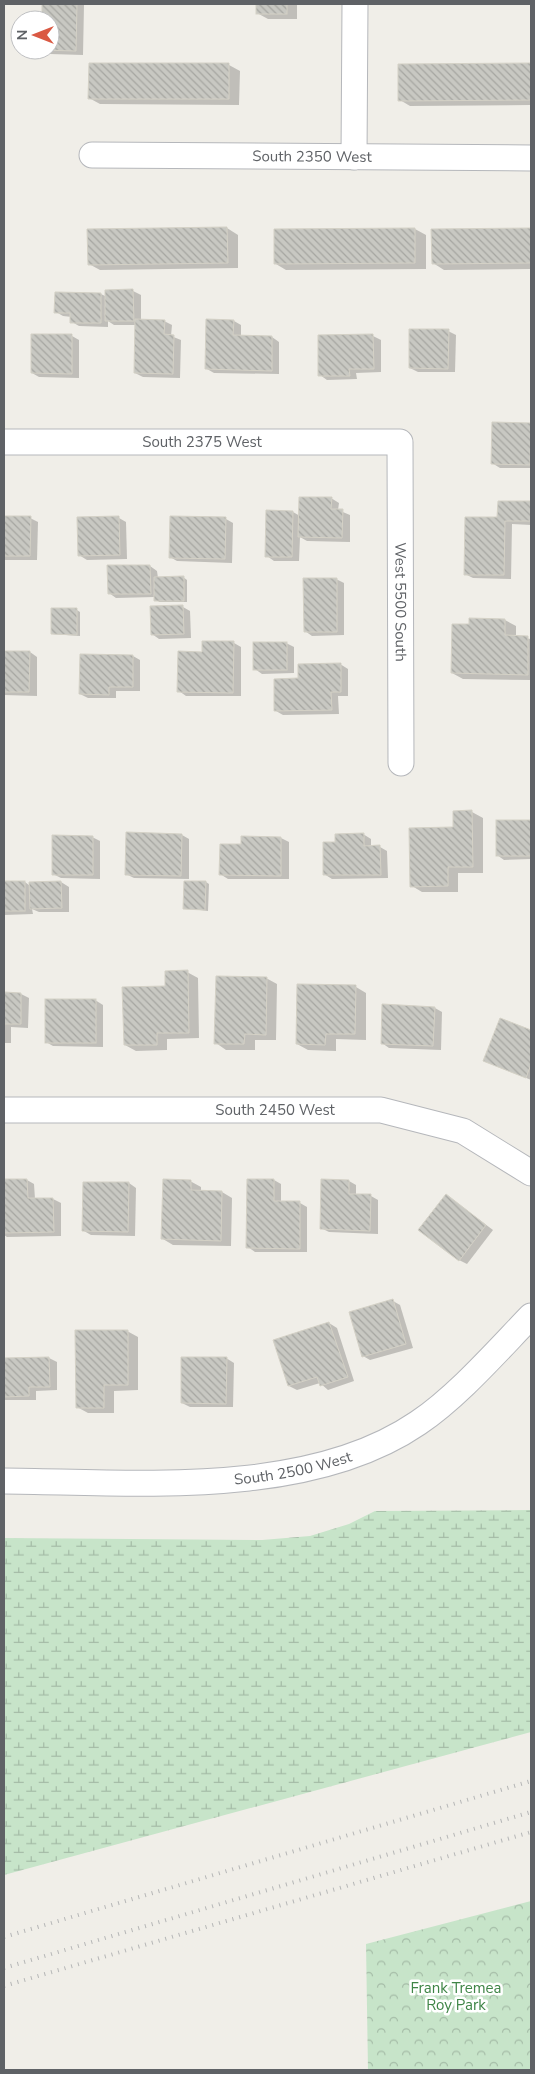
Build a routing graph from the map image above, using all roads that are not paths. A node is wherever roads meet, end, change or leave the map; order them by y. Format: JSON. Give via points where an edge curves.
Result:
{"nodes":[{"id":1,"x":355,"y":4,"type":"edge"},
{"id":2,"x":92,"y":155,"type":"dead end"},
{"id":3,"x":354,"y":157,"type":"junction"},
{"id":4,"x":531,"y":158,"type":"edge"},
{"id":5,"x":4,"y":442,"type":"edge"},
{"id":6,"x":400,"y":442,"type":"joint"},
{"id":7,"x":401,"y":763,"type":"dead end"},
{"id":8,"x":4,"y":1110,"type":"edge"},
{"id":9,"x":531,"y":1173,"type":"edge"},
{"id":10,"x":531,"y":1316,"type":"edge"},
{"id":11,"x":4,"y":1481,"type":"edge"}],
"edges":[{"from":1,"to":3,"type":"street"},
{"from":2,"to":3,"type":"street","name":"South 2350 West"},
{"from":3,"to":4,"type":"street","name":"South 2350 West"},
{"from":5,"to":6,"type":"street","name":"South 2375 West"},
{"from":6,"to":7,"type":"street","name":"West 5500 South"},
{"from":8,"to":9,"type":"street","name":"South 2450 West","via":[[380,1110],[463,1131]]},
{"from":10,"to":11,"type":"street","name":"South 2500 West","via":[[474,1374],[419,1422],[380,1445],[306,1469],[225,1482]]}]}
